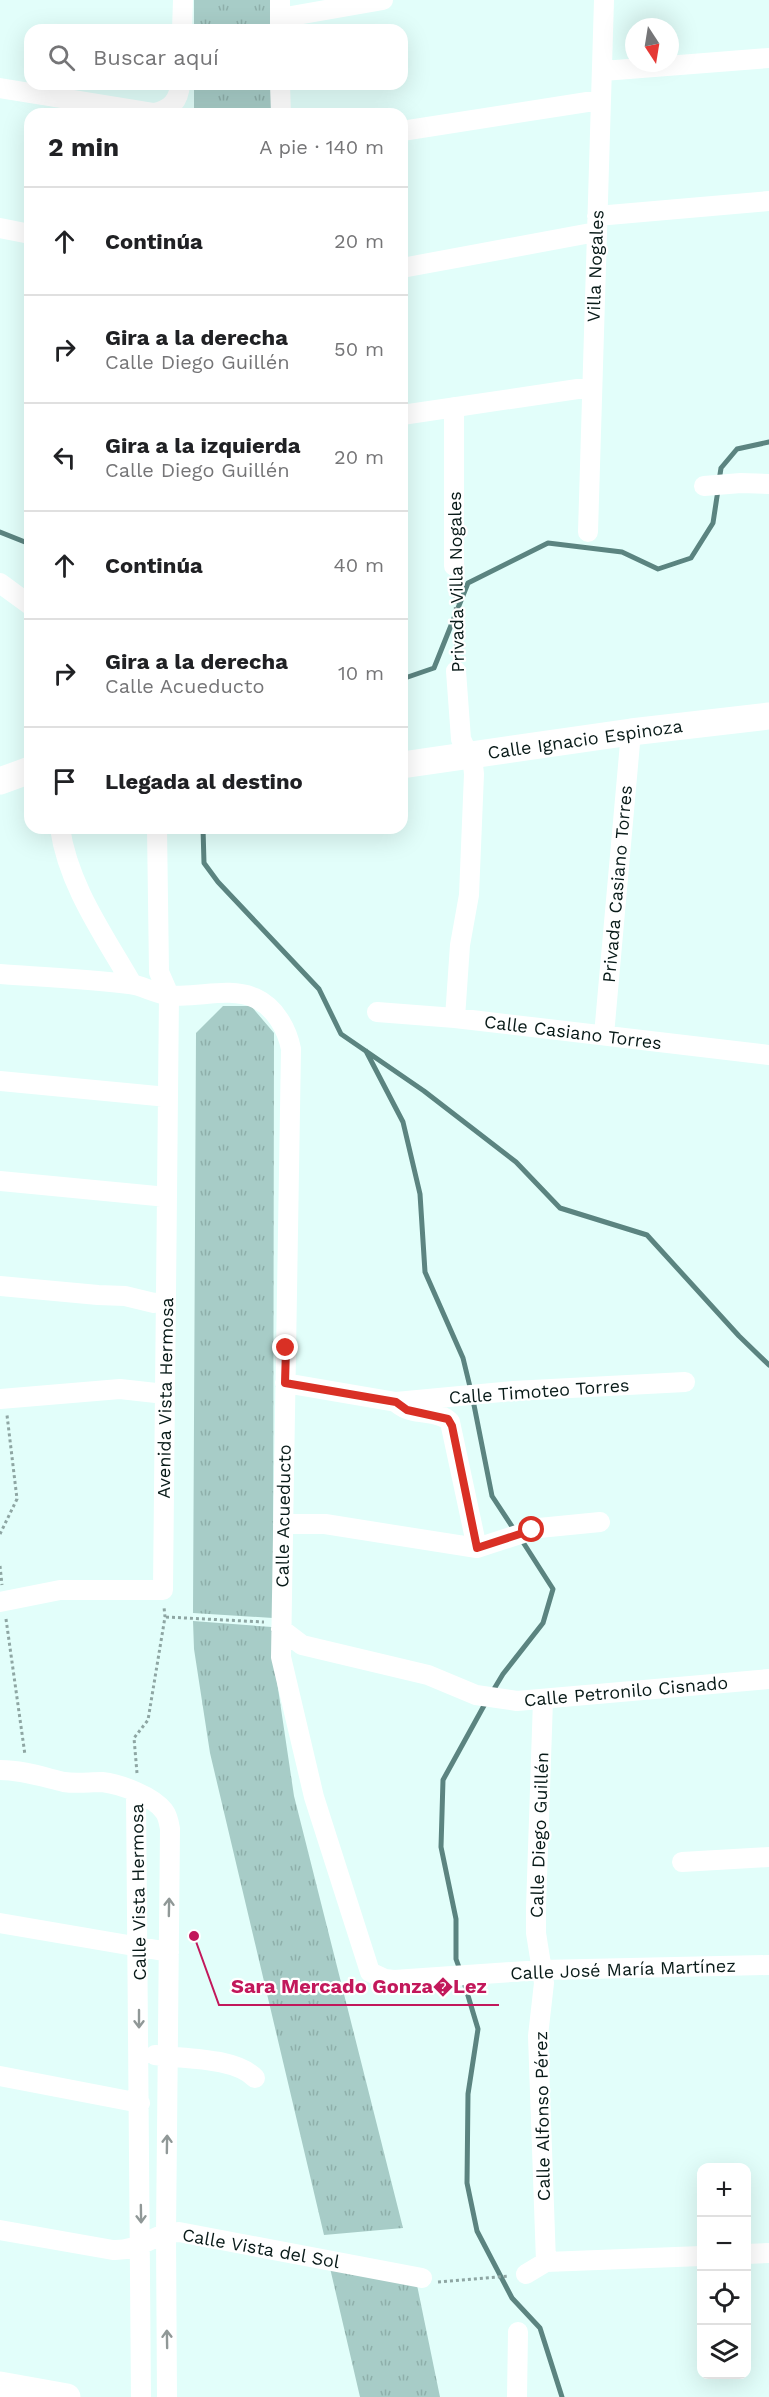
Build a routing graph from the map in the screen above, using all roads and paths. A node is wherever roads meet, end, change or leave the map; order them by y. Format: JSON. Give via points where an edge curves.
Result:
{"nodes":[{"id":1,"x":183,"y":0,"type":"edge"},
{"id":2,"x":383,"y":0,"type":"edge"},
{"id":3,"x":604,"y":0,"type":"edge"},
{"id":4,"x":280,"y":16,"type":"edge"},
{"id":5,"x":182,"y":24,"type":"edge"},
{"id":6,"x":769,"y":58,"type":"edge"},
{"id":7,"x":603,"y":71,"type":"junction"},
{"id":8,"x":0,"y":88,"type":"edge"},
{"id":9,"x":179,"y":90,"type":"edge"},
{"id":10,"x":280,"y":90,"type":"edge"},
{"id":11,"x":600,"y":100,"type":"junction"},
{"id":12,"x":48,"y":105,"type":"edge"},
{"id":13,"x":89,"y":108,"type":"edge"},
{"id":14,"x":169,"y":108,"type":"edge"},
{"id":15,"x":280,"y":108,"type":"edge"},
{"id":16,"x":408,"y":130,"type":"edge"},
{"id":17,"x":769,"y":201,"type":"edge"},
{"id":18,"x":596,"y":224,"type":"junction"},
{"id":19,"x":0,"y":228,"type":"edge"},
{"id":20,"x":24,"y":233,"type":"edge"},
{"id":21,"x":408,"y":267,"type":"edge"},
{"id":22,"x":591,"y":387,"type":"junction"},
{"id":23,"x":454,"y":407,"type":"junction"},
{"id":24,"x":408,"y":414,"type":"edge"},
{"id":25,"x":769,"y":484,"type":"edge"},
{"id":26,"x":706,"y":486,"type":"dead end"},
{"id":27,"x":588,"y":532,"type":"dead end"},
{"id":28,"x":454,"y":566,"type":"joint"},
{"id":29,"x":0,"y":583,"type":"edge"},
{"id":30,"x":24,"y":601,"type":"edge"},
{"id":31,"x":456,"y":671,"type":"joint"},
{"id":32,"x":769,"y":716,"type":"edge"},
{"id":33,"x":631,"y":732,"type":"junction"},
{"id":34,"x":468,"y":755,"type":"junction"},
{"id":35,"x":408,"y":764,"type":"edge"},
{"id":36,"x":24,"y":772,"type":"edge"},
{"id":37,"x":0,"y":781,"type":"edge"},
{"id":38,"x":61,"y":834,"type":"edge"},
{"id":39,"x":157,"y":834,"type":"edge"},
{"id":40,"x":0,"y":974,"type":"edge"},
{"id":41,"x":132,"y":984,"type":"junction"},
{"id":42,"x":169,"y":995,"type":"junction"},
{"id":43,"x":377,"y":1012,"type":"dead end"},
{"id":44,"x":455,"y":1018,"type":"junction"},
{"id":45,"x":604,"y":1035,"type":"junction"},
{"id":46,"x":769,"y":1055,"type":"edge"},
{"id":47,"x":0,"y":1082,"type":"edge"},
{"id":48,"x":168,"y":1097,"type":"junction"},
{"id":49,"x":0,"y":1181,"type":"edge"},
{"id":50,"x":167,"y":1197,"type":"junction"},
{"id":51,"x":0,"y":1286,"type":"edge"},
{"id":52,"x":166,"y":1301,"type":"junction"},
{"id":53,"x":686,"y":1382,"type":"dead end"},
{"id":54,"x":285,"y":1383,"type":"junction"},
{"id":55,"x":165,"y":1394,"type":"junction"},
{"id":56,"x":3,"y":1399,"type":"edge"},
{"id":57,"x":404,"y":1402,"type":"junction"},
{"id":58,"x":600,"y":1522,"type":"dead end"},
{"id":59,"x":283,"y":1524,"type":"junction"},
{"id":60,"x":0,"y":1534,"type":"edge"},
{"id":61,"x":477,"y":1548,"type":"junction"},
{"id":62,"x":163,"y":1590,"type":"junction"},
{"id":63,"x":2,"y":1601,"type":"edge"},
{"id":64,"x":165,"y":1617,"type":"junction"},
{"id":65,"x":281,"y":1626,"type":"junction"},
{"id":66,"x":769,"y":1678,"type":"edge"},
{"id":67,"x":543,"y":1700,"type":"junction"},
{"id":68,"x":0,"y":1770,"type":"edge"},
{"id":69,"x":27,"y":1772,"type":"junction"},
{"id":70,"x":136,"y":1793,"type":"junction"},
{"id":71,"x":769,"y":1857,"type":"edge"},
{"id":72,"x":682,"y":1862,"type":"dead end"},
{"id":73,"x":0,"y":1923,"type":"edge"},
{"id":74,"x":139,"y":1947,"type":"junction"},
{"id":75,"x":169,"y":1952,"type":"junction"},
{"id":76,"x":769,"y":1965,"type":"edge"},
{"id":77,"x":541,"y":1970,"type":"junction"},
{"id":78,"x":370,"y":1972,"type":"joint"},
{"id":79,"x":139,"y":2053,"type":"junction"},
{"id":80,"x":168,"y":2057,"type":"junction"},
{"id":81,"x":0,"y":2076,"type":"edge"},
{"id":82,"x":255,"y":2078,"type":"dead end"},
{"id":83,"x":140,"y":2103,"type":"junction"},
{"id":84,"x":0,"y":2230,"type":"edge"},
{"id":85,"x":166,"y":2234,"type":"junction"},
{"id":86,"x":141,"y":2245,"type":"junction"},
{"id":87,"x":769,"y":2253,"type":"edge"},
{"id":88,"x":751,"y":2254,"type":"edge"},
{"id":89,"x":697,"y":2256,"type":"edge"},
{"id":90,"x":546,"y":2262,"type":"junction"},
{"id":91,"x":526,"y":2274,"type":"joint"},
{"id":92,"x":422,"y":2278,"type":"joint"},
{"id":93,"x":518,"y":2332,"type":"dead end"},
{"id":94,"x":0,"y":2385,"type":"edge"},
{"id":95,"x":67,"y":2397,"type":"edge"},
{"id":96,"x":141,"y":2397,"type":"edge"},
{"id":97,"x":167,"y":2397,"type":"edge"},
{"id":98,"x":517,"y":2397,"type":"edge"}],
"edges":[{"from":1,"to":5,"type":"street"},
{"from":2,"to":4,"type":"street"},
{"from":3,"to":7,"type":"street","name":"Villa Nogales"},
{"from":6,"to":7,"type":"street"},
{"from":7,"to":11,"type":"street","name":"Villa Nogales"},
{"from":8,"to":12,"type":"street"},
{"from":9,"to":14,"type":"street"},
{"from":10,"to":15,"type":"street"},
{"from":11,"to":16,"type":"street"},
{"from":11,"to":18,"type":"street","name":"Villa Nogales"},
{"from":12,"to":13,"type":"street"},
{"from":17,"to":18,"type":"street"},
{"from":18,"to":21,"type":"street"},
{"from":18,"to":22,"type":"street","name":"Villa Nogales"},
{"from":19,"to":20,"type":"street"},
{"from":22,"to":23,"type":"street"},
{"from":22,"to":27,"type":"street","name":"Villa Nogales"},
{"from":23,"to":24,"type":"street"},
{"from":23,"to":28,"type":"street","name":"Privada Villa Nogales"},
{"from":25,"to":26,"type":"street"},
{"from":28,"to":31,"type":"path","name":"Privada Villa Nogales"},
{"from":29,"to":30,"type":"street"},
{"from":31,"to":34,"type":"street","name":"Privada Villa Nogales","via":[[461,739]]},
{"from":32,"to":33,"type":"street","name":"Calle Ignacio Espinoza"},
{"from":33,"to":34,"type":"street","name":"Calle Ignacio Espinoza"},
{"from":33,"to":45,"type":"street","name":"Privada Casiano Torres"},
{"from":34,"to":35,"type":"street","name":"Calle Ignacio Espinoza"},
{"from":34,"to":44,"type":"street","name":"Privada Villa Nogales","via":[[474,774],[470,873]]},
{"from":36,"to":37,"type":"street"},
{"from":38,"to":41,"type":"street","via":[[78,886]]},
{"from":39,"to":42,"type":"street","via":[[159,972]]},
{"from":40,"to":41,"type":"street"},
{"from":41,"to":42,"type":"street"},
{"from":42,"to":48,"type":"street","name":"Avenida Vista Hermosa"},
{"from":42,"to":54,"type":"street","name":"Calle Acueducto","via":[[228,992],[256,998],[284,1026],[291,1049]]},
{"from":43,"to":44,"type":"street","name":"Calle Casiano Torres"},
{"from":44,"to":45,"type":"street","name":"Calle Casiano Torres"},
{"from":45,"to":46,"type":"street","name":"Calle Casiano Torres"},
{"from":47,"to":48,"type":"street"},
{"from":48,"to":50,"type":"street","name":"Avenida Vista Hermosa"},
{"from":49,"to":50,"type":"street"},
{"from":50,"to":52,"type":"street","name":"Avenida Vista Hermosa"},
{"from":51,"to":52,"type":"street","via":[[125,1296],[154,1303]]},
{"from":52,"to":55,"type":"street","name":"Avenida Vista Hermosa"},
{"from":53,"to":57,"type":"street","name":"Calle Timoteo Torres","via":[[513,1391]]},
{"from":54,"to":57,"type":"street","name":"Calle Timoteo Torres"},
{"from":54,"to":59,"type":"street","name":"Calle Acueducto"},
{"from":55,"to":56,"type":"street","via":[[120,1389]]},
{"from":55,"to":62,"type":"street","name":"Avenida Vista Hermosa"},
{"from":56,"to":60,"type":"path","via":[[17,1499]]},
{"from":57,"to":61,"type":"street","via":[[407,1410],[445,1417],[450,1422]]},
{"from":58,"to":61,"type":"street","via":[[539,1528]]},
{"from":59,"to":61,"type":"street","via":[[325,1524]]},
{"from":59,"to":65,"type":"street","name":"Calle Acueducto"},
{"from":62,"to":63,"type":"street","via":[[60,1590]]},
{"from":62,"to":64,"type":"path"},
{"from":63,"to":69,"type":"path"},
{"from":64,"to":65,"type":"path"},
{"from":64,"to":70,"type":"path","via":[[148,1720],[134,1738],[138,1762]]},
{"from":65,"to":67,"type":"street","name":"Calle Petronilo Cisnado","via":[[302,1645],[435,1677],[476,1695]]},
{"from":65,"to":78,"type":"street","name":"Calle Acueducto","via":[[281,1657],[314,1797]]},
{"from":66,"to":67,"type":"street","name":"Calle Petronilo Cisnado"},
{"from":67,"to":77,"type":"street","name":"Calle Diego Guillén","via":[[536,1908]]},
{"from":68,"to":69,"type":"street"},
{"from":69,"to":70,"type":"street","via":[[66,1782],[113,1784]]},
{"from":70,"to":74,"type":"street","name":"Calle Vista Hermosa"},
{"from":75,"to":70,"type":"street","name":"Calle Vista Hermosa","one_way":true,"via":[[170,1829],[164,1811]]},
{"from":71,"to":72,"type":"street"},
{"from":73,"to":74,"type":"street"},
{"from":74,"to":75,"type":"street"},
{"from":74,"to":79,"type":"street","name":"Calle Vista Hermosa","one_way":true},
{"from":75,"to":80,"type":"street","name":"Calle Vista Hermosa"},
{"from":76,"to":77,"type":"street","name":"Calle José María Martínez"},
{"from":77,"to":78,"type":"street","name":"Calle José María Martínez","via":[[394,1980]]},
{"from":77,"to":90,"type":"street","name":"Calle Alfonso Pérez","via":[[544,1991],[538,2045]]},
{"from":79,"to":80,"type":"street"},
{"from":79,"to":83,"type":"street","name":"Calle Vista Hermosa"},
{"from":80,"to":82,"type":"street","via":[[229,2064],[249,2071]]},
{"from":85,"to":80,"type":"street","name":"Calle Vista Hermosa","one_way":true},
{"from":81,"to":83,"type":"street"},
{"from":83,"to":86,"type":"street","name":"Calle Vista Hermosa","one_way":true},
{"from":84,"to":86,"type":"street","name":"Calle Vista del Sol","via":[[113,2250],[126,2251]]},
{"from":85,"to":86,"type":"street","name":"Calle Vista del Sol"},
{"from":85,"to":92,"type":"street","name":"Calle Vista del Sol","via":[[179,2232]]},
{"from":97,"to":85,"type":"street","name":"Calle Vista Hermosa","one_way":true},
{"from":86,"to":96,"type":"street","name":"Calle Vista Hermosa"},
{"from":87,"to":88,"type":"street"},
{"from":89,"to":90,"type":"street"},
{"from":90,"to":91,"type":"street"},
{"from":91,"to":92,"type":"path","via":[[440,2282]]},
{"from":93,"to":98,"type":"street"},
{"from":94,"to":95,"type":"street"}]}
